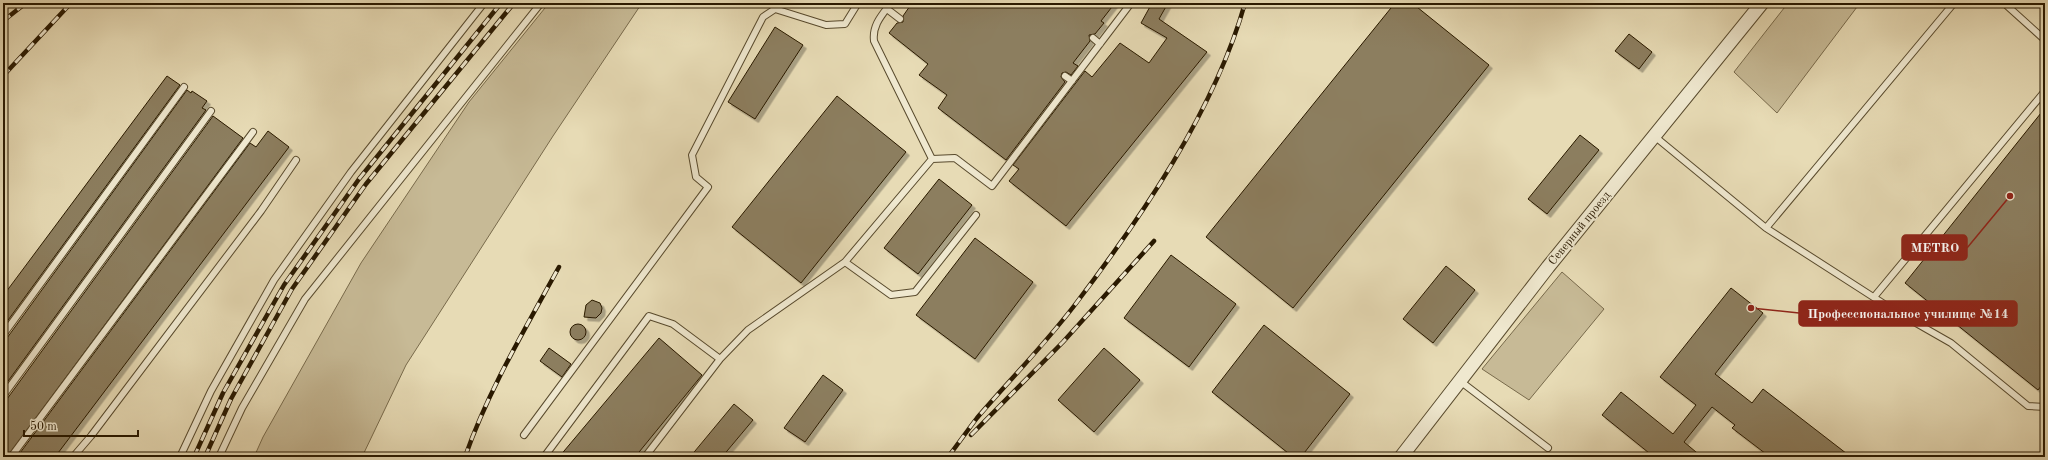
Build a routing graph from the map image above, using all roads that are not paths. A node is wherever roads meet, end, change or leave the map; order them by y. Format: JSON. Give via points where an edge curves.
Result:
{"nodes":[{"id":1,"x":484,"y":3,"type":"edge"},
{"id":2,"x":541,"y":3,"type":"edge"},
{"id":3,"x":858,"y":3,"type":"edge"},
{"id":4,"x":1131,"y":3,"type":"edge"},
{"id":5,"x":1762,"y":3,"type":"edge"},
{"id":6,"x":1954,"y":3,"type":"edge"},
{"id":7,"x":2004,"y":3,"type":"edge"},
{"id":8,"x":889,"y":6,"type":"edge"},
{"id":9,"x":900,"y":19,"type":"dead end"},
{"id":10,"x":1093,"y":38,"type":"dead end"},
{"id":11,"x":2045,"y":40,"type":"edge"},
{"id":12,"x":1100,"y":44,"type":"junction"},
{"id":13,"x":1065,"y":76,"type":"dead end"},
{"id":14,"x":1072,"y":81,"type":"junction"},
{"id":15,"x":184,"y":87,"type":"dead end"},
{"id":16,"x":2045,"y":91,"type":"edge"},
{"id":17,"x":211,"y":111,"type":"dead end"},
{"id":18,"x":1035,"y":119,"type":"dead end"},
{"id":19,"x":1041,"y":124,"type":"junction"},
{"id":20,"x":253,"y":132,"type":"dead end"},
{"id":21,"x":1653,"y":135,"type":"junction"},
{"id":22,"x":932,"y":159,"type":"junction"},
{"id":23,"x":296,"y":160,"type":"dead end"},
{"id":24,"x":976,"y":215,"type":"dead end"},
{"id":25,"x":1766,"y":228,"type":"junction"},
{"id":26,"x":845,"y":262,"type":"junction"},
{"id":27,"x":1874,"y":297,"type":"junction"},
{"id":28,"x":3,"y":335,"type":"edge"},
{"id":29,"x":720,"y":359,"type":"junction"},
{"id":30,"x":1460,"y":381,"type":"junction"},
{"id":31,"x":3,"y":396,"type":"edge"},
{"id":32,"x":2045,"y":407,"type":"edge"},
{"id":33,"x":524,"y":435,"type":"dead end"},
{"id":34,"x":1548,"y":448,"type":"dead end"},
{"id":35,"x":11,"y":457,"type":"edge"},
{"id":36,"x":73,"y":457,"type":"edge"},
{"id":37,"x":180,"y":457,"type":"edge"},
{"id":38,"x":219,"y":457,"type":"edge"},
{"id":39,"x":544,"y":457,"type":"edge"},
{"id":40,"x":645,"y":457,"type":"edge"},
{"id":41,"x":1401,"y":457,"type":"edge"}],
"edges":[{"from":1,"to":37,"type":"lane","via":[[351,172],[274,280],[211,391]]},
{"from":2,"to":38,"type":"lane","via":[[305,299],[242,408]]},
{"from":3,"to":33,"type":"lane","via":[[845,24],[826,25],[775,9],[763,17],[692,155],[696,177],[708,187]]},
{"from":4,"to":12,"type":"lane"},
{"from":5,"to":21,"type":"street","name":"Северный проезд"},
{"from":6,"to":25,"type":"lane"},
{"from":7,"to":11,"type":"lane"},
{"from":8,"to":9,"type":"lane"},
{"from":8,"to":22,"type":"lane","via":[[876,25],[873,32],[874,41]]},
{"from":10,"to":12,"type":"lane"},
{"from":12,"to":14,"type":"lane"},
{"from":13,"to":14,"type":"lane"},
{"from":14,"to":19,"type":"lane"},
{"from":15,"to":28,"type":"lane"},
{"from":16,"to":27,"type":"lane"},
{"from":17,"to":31,"type":"lane"},
{"from":18,"to":19,"type":"lane"},
{"from":19,"to":22,"type":"lane","via":[[992,186],[955,158]]},
{"from":20,"to":35,"type":"lane"},
{"from":21,"to":25,"type":"lane"},
{"from":21,"to":30,"type":"street","name":"Северный проезд"},
{"from":22,"to":26,"type":"lane"},
{"from":23,"to":36,"type":"lane","via":[[256,217]]},
{"from":24,"to":26,"type":"lane","via":[[915,292],[891,295]]},
{"from":25,"to":27,"type":"lane"},
{"from":26,"to":29,"type":"lane","via":[[748,330]]},
{"from":27,"to":32,"type":"lane","via":[[1951,343],[2028,406]]},
{"from":29,"to":39,"type":"lane","via":[[673,324],[649,316]]},
{"from":29,"to":40,"type":"lane"},
{"from":30,"to":34,"type":"lane"},
{"from":30,"to":41,"type":"street","name":"Северный проезд"}]}
